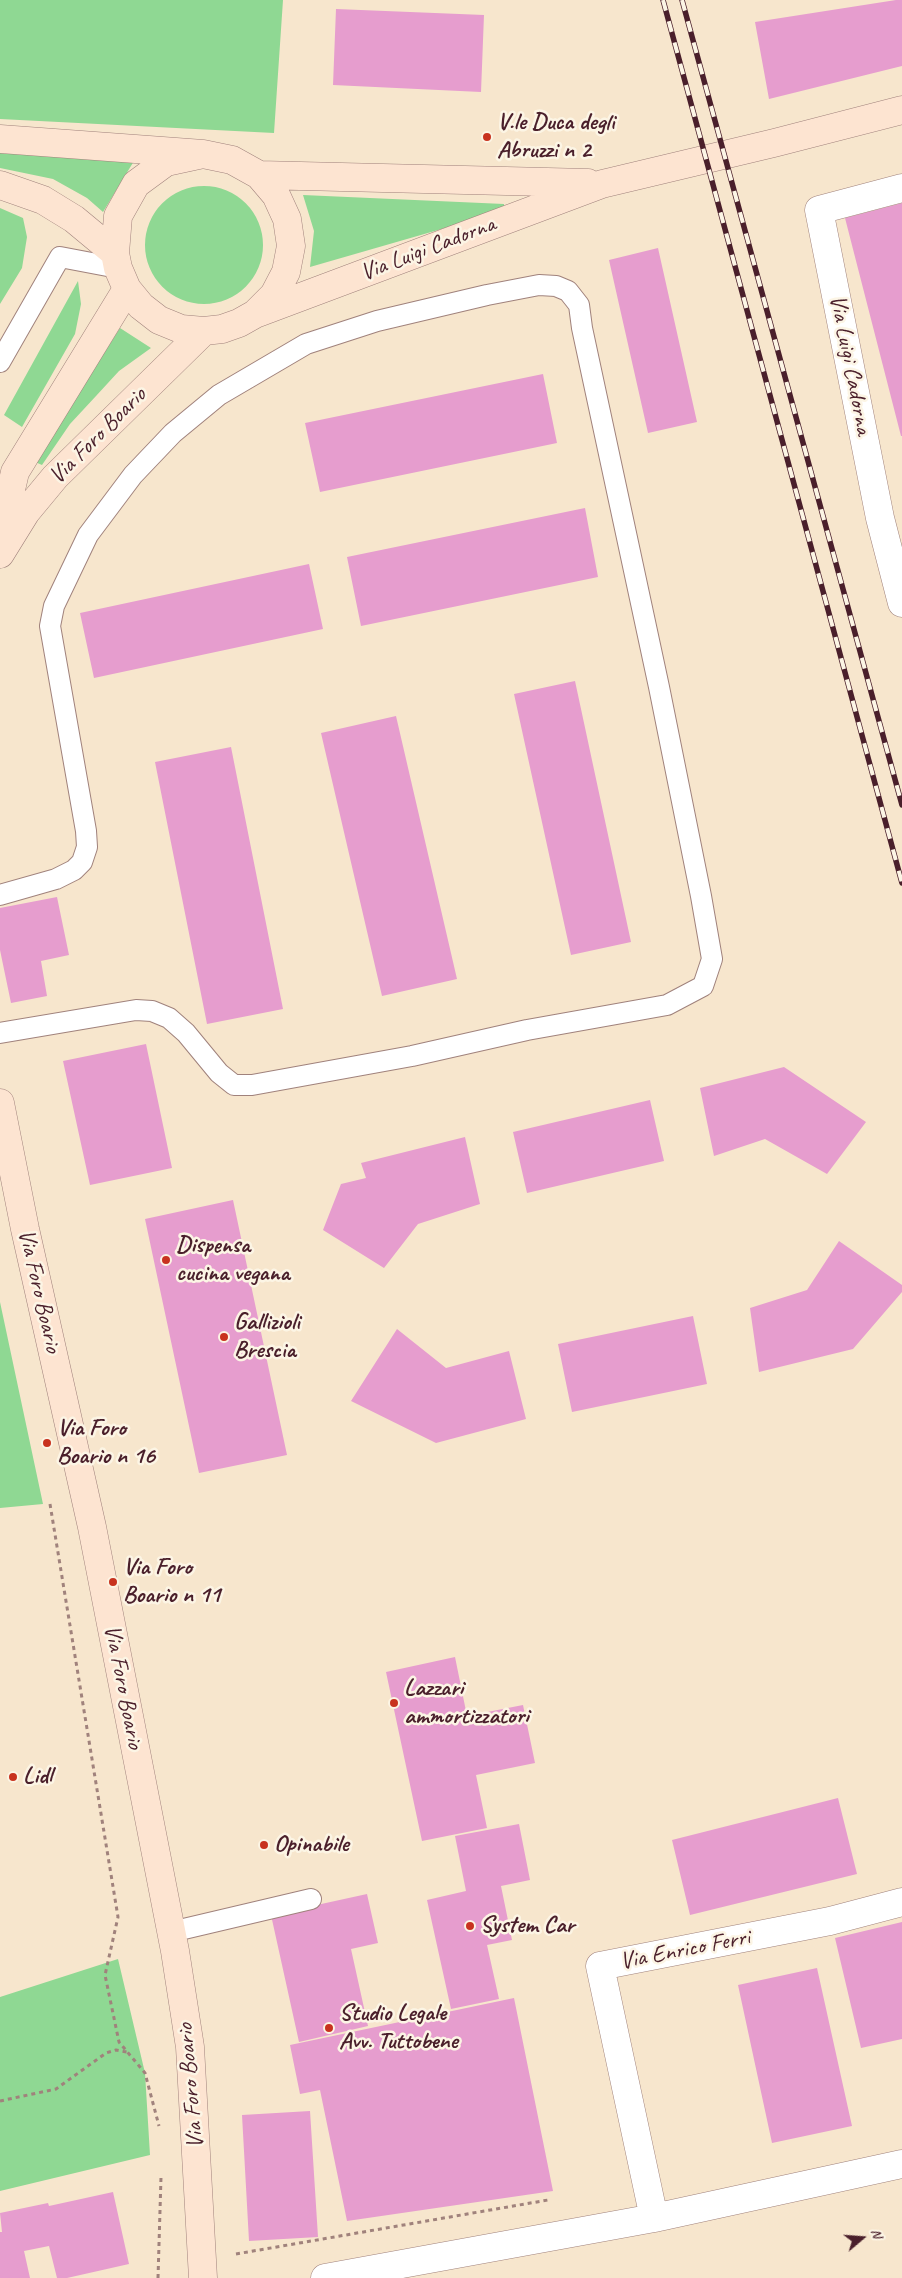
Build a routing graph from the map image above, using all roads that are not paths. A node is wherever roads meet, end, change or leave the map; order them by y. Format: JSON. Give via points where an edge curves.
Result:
{"nodes":[{"id":1,"x":902,"y":110,"type":"edge"},
{"id":2,"x":0,"y":138,"type":"edge"},
{"id":3,"x":203,"y":154,"type":"junction"},
{"id":4,"x":259,"y":175,"type":"junction"},
{"id":5,"x":602,"y":184,"type":"junction"},
{"id":6,"x":0,"y":185,"type":"edge"},
{"id":7,"x":902,"y":188,"type":"edge"},
{"id":8,"x":120,"y":270,"type":"junction"},
{"id":9,"x":255,"y":314,"type":"junction"},
{"id":10,"x":204,"y":331,"type":"junction"},
{"id":11,"x":0,"y":362,"type":"edge"},
{"id":12,"x":1,"y":552,"type":"edge"},
{"id":13,"x":902,"y":603,"type":"edge"},
{"id":14,"x":0,"y":895,"type":"edge"},
{"id":15,"x":0,"y":1033,"type":"edge"},
{"id":16,"x":0,"y":1103,"type":"edge"},
{"id":17,"x":311,"y":1899,"type":"dead end"},
{"id":18,"x":902,"y":1902,"type":"edge"},
{"id":19,"x":171,"y":1932,"type":"junction"},
{"id":20,"x":902,"y":2164,"type":"edge"},
{"id":21,"x":654,"y":2218,"type":"junction"},
{"id":22,"x":203,"y":2278,"type":"edge"},
{"id":23,"x":325,"y":2278,"type":"edge"}],
"edges":[{"from":1,"to":5,"type":"main road","name":"Via Luigi Cadorna"},
{"from":2,"to":3,"type":"main road"},
{"from":3,"to":4,"type":"main road","via":[[232,160]]},
{"from":3,"to":8,"type":"main road","via":[[166,162],[136,184],[118,216]]},
{"from":4,"to":5,"type":"main road","name":"Via Luigi Cadorna"},
{"from":4,"to":9,"type":"main road","via":[[276,195],[287,219],[291,246],[286,272],[274,295]]},
{"from":5,"to":9,"type":"main road","name":"Via Luigi Cadorna"},
{"from":6,"to":8,"type":"main road","via":[[43,200],[74,219]]},
{"from":7,"to":13,"type":"street","name":"Via Luigi Cadorna","via":[[819,210],[880,518]]},
{"from":8,"to":10,"type":"main road","via":[[141,306],[160,320],[181,329]]},
{"from":8,"to":11,"type":"lane","via":[[60,257]]},
{"from":8,"to":12,"type":"main road","name":"Via Foro Boario","via":[[15,472]]},
{"from":9,"to":10,"type":"main road","via":[[222,329]]},
{"from":10,"to":12,"type":"main road","name":"Via Foro Boario","via":[[55,477],[26,512]]},
{"from":14,"to":15,"type":"lane","via":[[56,879],[82,862],[86,831],[50,626],[66,578],[88,536],[133,475],[173,433],[219,395],[306,344],[377,321],[487,295],[539,285],[568,291],[579,305],[700,896],[712,959],[703,986],[667,1005],[252,1085],[234,1085],[219,1073],[186,1032],[169,1018],[152,1011],[136,1010]]},
{"from":16,"to":19,"type":"main road","name":"Via Foro Boario","via":[[24,1229],[92,1528]]},
{"from":17,"to":19,"type":"lane"},
{"from":18,"to":21,"type":"street","name":"Via Enrico Ferri","via":[[830,1921],[600,1966]]},
{"from":19,"to":22,"type":"main road","name":"Via Foro Boario","via":[[190,2047]]},
{"from":20,"to":21,"type":"street"},
{"from":21,"to":23,"type":"street"}]}
